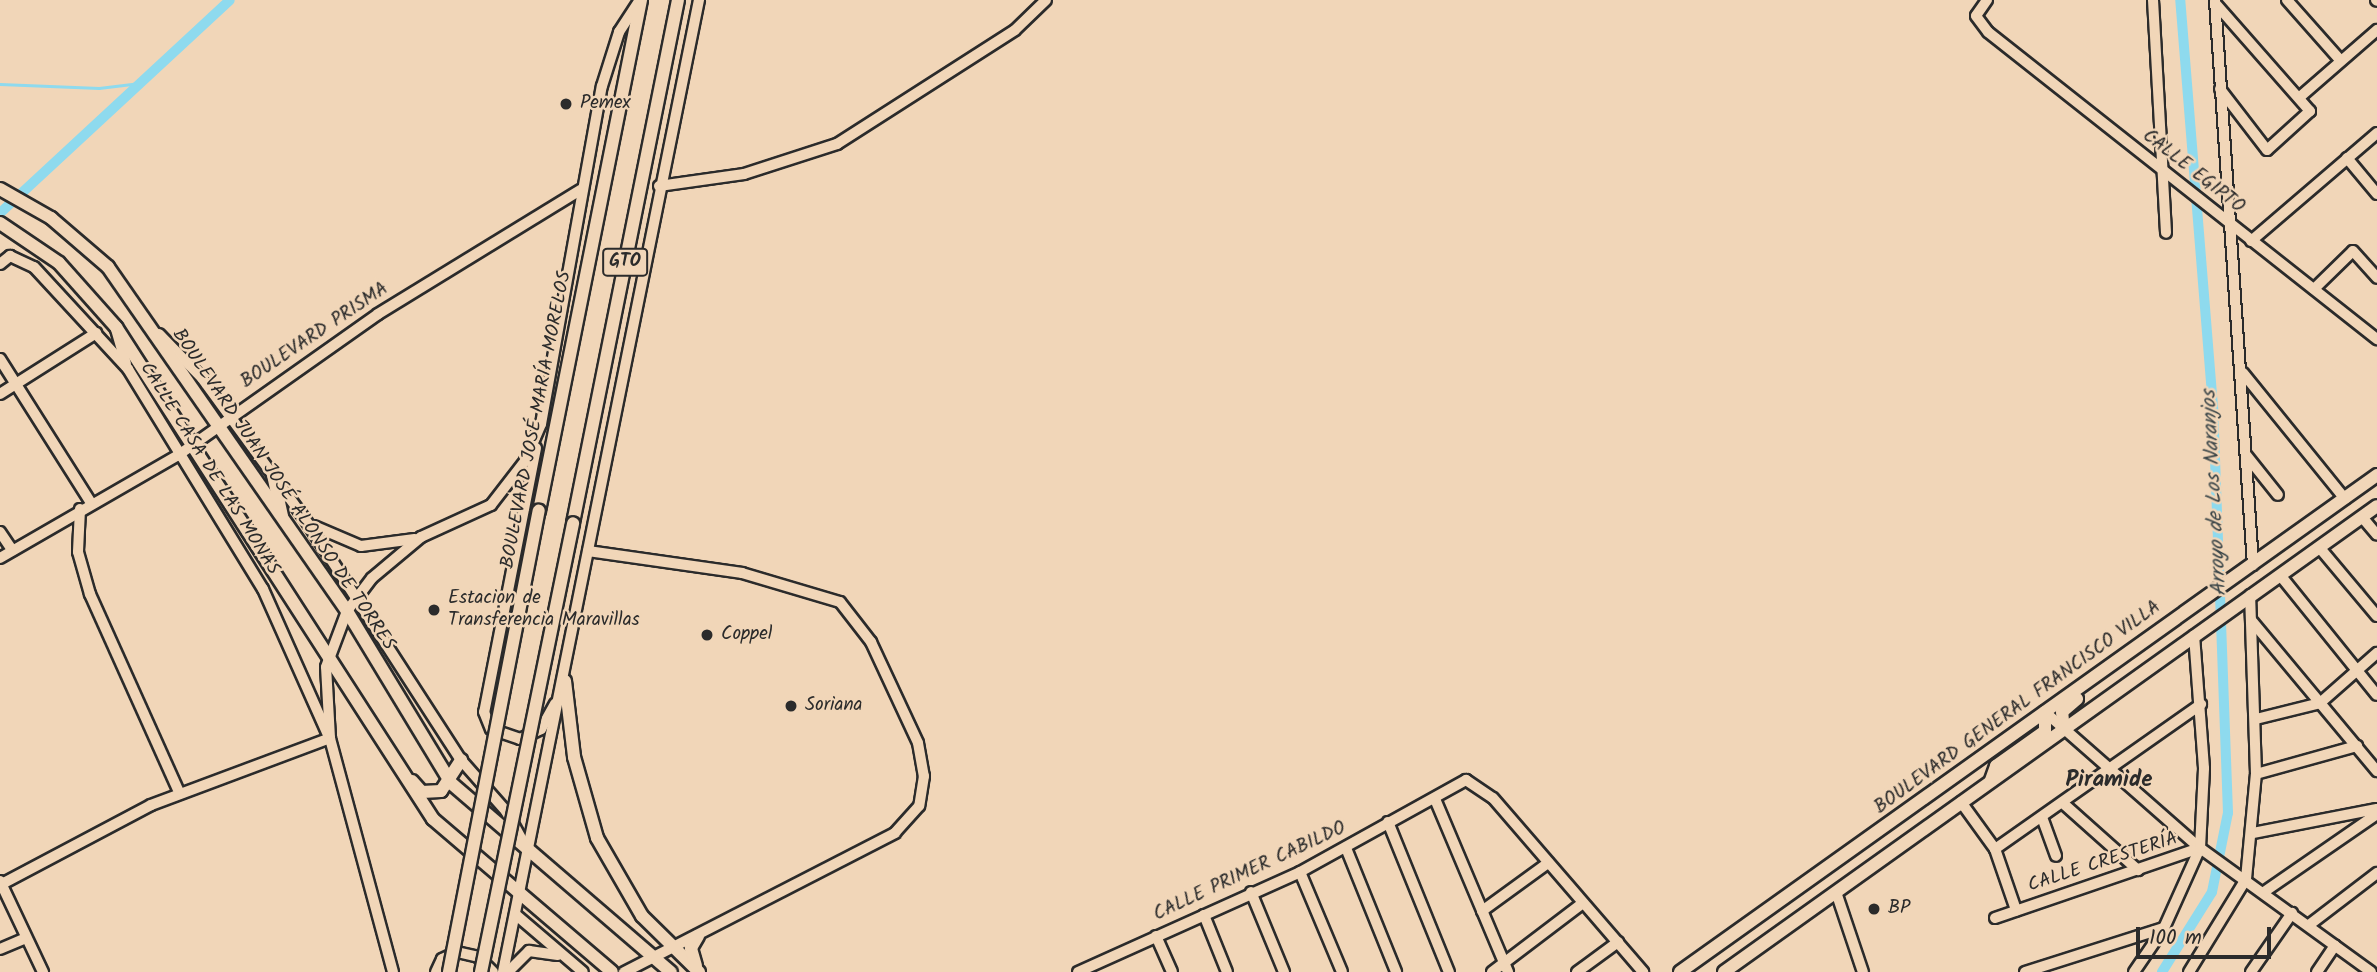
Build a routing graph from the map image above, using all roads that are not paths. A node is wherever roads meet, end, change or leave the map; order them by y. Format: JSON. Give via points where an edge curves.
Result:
{"nodes":[{"id":1,"x":640,"y":0,"type":"edge"},
{"id":2,"x":678,"y":0,"type":"edge"},
{"id":3,"x":699,"y":0,"type":"edge"},
{"id":4,"x":1046,"y":0,"type":"edge"},
{"id":5,"x":1987,"y":0,"type":"edge"},
{"id":6,"x":2153,"y":0,"type":"edge"},
{"id":7,"x":2287,"y":0,"type":"edge"},
{"id":8,"x":2215,"y":1,"type":"edge"},
{"id":9,"x":2377,"y":30,"type":"edge"},
{"id":10,"x":2341,"y":61,"type":"junction"},
{"id":11,"x":2219,"y":88,"type":"junction"},
{"id":12,"x":2301,"y":96,"type":"junction"},
{"id":13,"x":2377,"y":133,"type":"edge"},
{"id":14,"x":2347,"y":158,"type":"junction"},
{"id":15,"x":2162,"y":170,"type":"junction"},
{"id":16,"x":659,"y":186,"type":"junction"},
{"id":17,"x":580,"y":190,"type":"junction"},
{"id":18,"x":4,"y":191,"type":"edge"},
{"id":19,"x":2377,"y":194,"type":"edge"},
{"id":20,"x":4,"y":225,"type":"edge"},
{"id":21,"x":2231,"y":225,"type":"junction"},
{"id":22,"x":2166,"y":233,"type":"dead end"},
{"id":23,"x":2252,"y":241,"type":"junction"},
{"id":24,"x":0,"y":264,"type":"edge"},
{"id":25,"x":2377,"y":278,"type":"edge"},
{"id":26,"x":2314,"y":289,"type":"junction"},
{"id":27,"x":143,"y":317,"type":"junction"},
{"id":28,"x":116,"y":327,"type":"junction"},
{"id":29,"x":96,"y":333,"type":"junction"},
{"id":30,"x":2377,"y":340,"type":"edge"},
{"id":31,"x":0,"y":359,"type":"edge"},
{"id":32,"x":128,"y":369,"type":"junction"},
{"id":33,"x":2243,"y":373,"type":"junction"},
{"id":34,"x":14,"y":384,"type":"junction"},
{"id":35,"x":0,"y":394,"type":"edge"},
{"id":36,"x":229,"y":415,"type":"junction"},
{"id":37,"x":541,"y":424,"type":"junction"},
{"id":38,"x":216,"y":426,"type":"junction"},
{"id":39,"x":194,"y":444,"type":"junction"},
{"id":40,"x":2246,"y":455,"type":"junction"},
{"id":41,"x":177,"y":456,"type":"junction"},
{"id":42,"x":273,"y":475,"type":"junction"},
{"id":43,"x":2377,"y":475,"type":"edge"},
{"id":44,"x":2278,"y":495,"type":"dead end"},
{"id":45,"x":2345,"y":499,"type":"junction"},
{"id":46,"x":85,"y":506,"type":"junction"},
{"id":47,"x":2377,"y":506,"type":"edge"},
{"id":48,"x":2362,"y":517,"type":"junction"},
{"id":49,"x":305,"y":519,"type":"junction"},
{"id":50,"x":284,"y":523,"type":"junction"},
{"id":51,"x":0,"y":532,"type":"edge"},
{"id":52,"x":2377,"y":535,"type":"edge"},
{"id":53,"x":421,"y":537,"type":"junction"},
{"id":54,"x":2319,"y":547,"type":"junction"},
{"id":55,"x":12,"y":550,"type":"junction"},
{"id":56,"x":589,"y":551,"type":"junction"},
{"id":57,"x":0,"y":558,"type":"edge"},
{"id":58,"x":2253,"y":565,"type":"junction"},
{"id":59,"x":2280,"y":575,"type":"junction"},
{"id":60,"x":357,"y":595,"type":"junction"},
{"id":61,"x":2250,"y":595,"type":"junction"},
{"id":62,"x":347,"y":611,"type":"junction"},
{"id":63,"x":2377,"y":616,"type":"edge"},
{"id":64,"x":2251,"y":620,"type":"junction"},
{"id":65,"x":2194,"y":635,"type":"junction"},
{"id":66,"x":2132,"y":652,"type":"junction"},
{"id":67,"x":2377,"y":653,"type":"edge"},
{"id":68,"x":330,"y":654,"type":"junction"},
{"id":69,"x":2356,"y":671,"type":"junction"},
{"id":70,"x":565,"y":681,"type":"junction"},
{"id":71,"x":2377,"y":695,"type":"edge"},
{"id":72,"x":2320,"y":703,"type":"junction"},
{"id":73,"x":2201,"y":704,"type":"junction"},
{"id":74,"x":363,"y":709,"type":"junction"},
{"id":75,"x":2045,"y":712,"type":"junction"},
{"id":76,"x":2256,"y":719,"type":"junction"},
{"id":77,"x":2064,"y":730,"type":"junction"},
{"id":78,"x":330,"y":738,"type":"junction"},
{"id":79,"x":2357,"y":746,"type":"junction"},
{"id":80,"x":461,"y":760,"type":"junction"},
{"id":81,"x":2111,"y":769,"type":"junction"},
{"id":82,"x":2377,"y":771,"type":"edge"},
{"id":83,"x":2256,"y":774,"type":"junction"},
{"id":84,"x":1991,"y":780,"type":"junction"},
{"id":85,"x":451,"y":783,"type":"junction"},
{"id":86,"x":180,"y":794,"type":"junction"},
{"id":87,"x":1435,"y":799,"type":"junction"},
{"id":88,"x":1961,"y":802,"type":"junction"},
{"id":89,"x":2065,"y":806,"type":"junction"},
{"id":90,"x":2377,"y":811,"type":"edge"},
{"id":91,"x":2043,"y":820,"type":"junction"},
{"id":92,"x":1388,"y":822,"type":"junction"},
{"id":93,"x":2253,"y":833,"type":"junction"},
{"id":94,"x":1346,"y":848,"type":"junction"},
{"id":95,"x":2200,"y":848,"type":"junction"},
{"id":96,"x":1995,"y":849,"type":"junction"},
{"id":97,"x":528,"y":851,"type":"junction"},
{"id":98,"x":2056,"y":856,"type":"dead end"},
{"id":99,"x":1548,"y":863,"type":"junction"},
{"id":100,"x":2138,"y":870,"type":"junction"},
{"id":101,"x":1300,"y":872,"type":"junction"},
{"id":102,"x":2375,"y":878,"type":"edge"},
{"id":103,"x":2246,"y":879,"type":"junction"},
{"id":104,"x":1,"y":883,"type":"edge"},
{"id":105,"x":1251,"y":892,"type":"junction"},
{"id":106,"x":1836,"y":892,"type":"junction"},
{"id":107,"x":2264,"y":892,"type":"junction"},
{"id":108,"x":519,"y":894,"type":"junction"},
{"id":109,"x":1583,"y":903,"type":"junction"},
{"id":110,"x":2015,"y":910,"type":"junction"},
{"id":111,"x":1482,"y":911,"type":"junction"},
{"id":112,"x":2292,"y":913,"type":"junction"},
{"id":113,"x":515,"y":914,"type":"junction"},
{"id":114,"x":1204,"y":915,"type":"junction"},
{"id":115,"x":1995,"y":918,"type":"dead end"},
{"id":116,"x":2309,"y":925,"type":"junction"},
{"id":117,"x":2164,"y":928,"type":"junction"},
{"id":118,"x":698,"y":936,"type":"junction"},
{"id":119,"x":1156,"y":936,"type":"junction"},
{"id":120,"x":26,"y":938,"type":"junction"},
{"id":121,"x":1618,"y":942,"type":"junction"},
{"id":122,"x":2335,"y":945,"type":"junction"},
{"id":123,"x":672,"y":948,"type":"junction"},
{"id":124,"x":0,"y":949,"type":"edge"},
{"id":125,"x":654,"y":957,"type":"junction"},
{"id":126,"x":1112,"y":959,"type":"junction"},
{"id":127,"x":570,"y":961,"type":"junction"},
{"id":128,"x":1506,"y":968,"type":"edge"},
{"id":129,"x":43,"y":972,"type":"edge"},
{"id":130,"x":393,"y":972,"type":"edge"},
{"id":131,"x":436,"y":972,"type":"edge"},
{"id":132,"x":449,"y":972,"type":"edge"},
{"id":133,"x":481,"y":972,"type":"edge"},
{"id":134,"x":493,"y":972,"type":"edge"},
{"id":135,"x":506,"y":972,"type":"edge"},
{"id":136,"x":583,"y":972,"type":"edge"},
{"id":137,"x":612,"y":972,"type":"edge"},
{"id":138,"x":625,"y":972,"type":"edge"},
{"id":139,"x":671,"y":972,"type":"edge"},
{"id":140,"x":699,"y":972,"type":"edge"},
{"id":141,"x":1078,"y":972,"type":"edge"},
{"id":142,"x":1117,"y":972,"type":"edge"},
{"id":143,"x":1172,"y":972,"type":"edge"},
{"id":144,"x":1227,"y":972,"type":"edge"},
{"id":145,"x":1284,"y":972,"type":"edge"},
{"id":146,"x":1342,"y":972,"type":"edge"},
{"id":147,"x":1396,"y":972,"type":"edge"},
{"id":148,"x":1449,"y":972,"type":"edge"},
{"id":149,"x":1492,"y":972,"type":"edge"},
{"id":150,"x":1577,"y":972,"type":"edge"},
{"id":151,"x":1643,"y":972,"type":"edge"},
{"id":152,"x":1680,"y":972,"type":"edge"},
{"id":153,"x":1724,"y":972,"type":"edge"},
{"id":154,"x":1863,"y":972,"type":"edge"},
{"id":155,"x":2025,"y":972,"type":"edge"},
{"id":156,"x":2134,"y":972,"type":"edge"},
{"id":157,"x":2189,"y":972,"type":"edge"},
{"id":158,"x":2251,"y":972,"type":"edge"},
{"id":159,"x":2317,"y":972,"type":"edge"},
{"id":160,"x":2371,"y":972,"type":"edge"}],
"edges":[{"from":1,"to":17,"type":"street","via":[[611,51]]},
{"from":1,"to":132,"type":"main road","name":"BOULEVARD JOSÉ MARÍA MORELOS","number":"GTO","bridge":true},
{"from":2,"to":133,"type":"main road","number":"GTO","bridge":true},
{"from":3,"to":16,"type":"street"},
{"from":4,"to":16,"type":"street","via":[[1015,30],[837,144],[744,174]]},
{"from":5,"to":15,"type":"street","name":"CALLE EGIPTO","via":[[1976,16],[1988,32]]},
{"from":6,"to":15,"type":"street"},
{"from":7,"to":10,"type":"street"},
{"from":8,"to":11,"type":"street"},
{"from":8,"to":12,"type":"street"},
{"from":9,"to":10,"type":"street"},
{"from":10,"to":12,"type":"street"},
{"from":11,"to":12,"type":"street","via":[[2267,150],[2307,118],[2310,108]]},
{"from":11,"to":21,"type":"street"},
{"from":13,"to":14,"type":"street"},
{"from":14,"to":19,"type":"street"},
{"from":14,"to":23,"type":"street"},
{"from":15,"to":21,"type":"street","name":"CALLE EGIPTO"},
{"from":15,"to":22,"type":"street"},
{"from":16,"to":56,"type":"street"},
{"from":17,"to":36,"type":"street","name":"BOULEVARD PRISMA"},
{"from":17,"to":37,"type":"street"},
{"from":18,"to":27,"type":"main road","name":"BOULEVARD JUAN JOSÉ ALONSO DE TORRES","via":[[90,249]]},
{"from":20,"to":28,"type":"main road","via":[[75,278]]},
{"from":21,"to":23,"type":"street","name":"CALLE EGIPTO"},
{"from":21,"to":33,"type":"street"},
{"from":23,"to":26,"type":"street","name":"CALLE EGIPTO"},
{"from":24,"to":29,"type":"street","name":"CALLE CASA DE LAS MONAS","via":[[9,256],[54,285]]},
{"from":25,"to":26,"type":"street","via":[[2353,251]]},
{"from":26,"to":30,"type":"street","name":"CALLE EGIPTO"},
{"from":27,"to":36,"type":"street"},
{"from":27,"to":38,"type":"main road","name":"BOULEVARD JUAN JOSÉ ALONSO DE TORRES"},
{"from":28,"to":32,"type":"street"},
{"from":28,"to":39,"type":"main road"},
{"from":29,"to":32,"type":"street","name":"CALLE CASA DE LAS MONAS"},
{"from":29,"to":34,"type":"street"},
{"from":31,"to":34,"type":"street"},
{"from":32,"to":41,"type":"street","name":"CALLE CASA DE LAS MONAS"},
{"from":33,"to":40,"type":"street"},
{"from":33,"to":45,"type":"street"},
{"from":34,"to":35,"type":"street"},
{"from":34,"to":46,"type":"street"},
{"from":36,"to":38,"type":"street","name":"BOULEVARD PRISMA"},
{"from":36,"to":42,"type":"street"},
{"from":37,"to":53,"type":"street","via":[[517,476],[491,505]]},
{"from":37,"to":70,"type":"street","via":[[485,702],[491,729],[509,738],[531,736],[549,719]]},
{"from":38,"to":39,"type":"street","name":"BOULEVARD PRISMA"},
{"from":38,"to":50,"type":"main road","name":"BOULEVARD JUAN JOSÉ ALONSO DE TORRES"},
{"from":39,"to":41,"type":"street","name":"BOULEVARD PRISMA"},
{"from":39,"to":68,"type":"main road"},
{"from":40,"to":44,"type":"street"},
{"from":40,"to":58,"type":"street"},
{"from":41,"to":46,"type":"street","name":"BOULEVARD PRISMA"},
{"from":41,"to":78,"type":"street","name":"CALLE CASA DE LAS MONAS","via":[[269,601]]},
{"from":42,"to":49,"type":"street"},
{"from":42,"to":50,"type":"main road"},
{"from":43,"to":45,"type":"main road","name":"BOULEVARD GENERAL FRANCISCO VILLA"},
{"from":45,"to":58,"type":"main road","name":"BOULEVARD GENERAL FRANCISCO VILLA"},
{"from":46,"to":55,"type":"street","name":"BOULEVARD PRISMA"},
{"from":46,"to":86,"type":"street","via":[[78,552],[90,594]]},
{"from":47,"to":48,"type":"main road"},
{"from":48,"to":52,"type":"street"},
{"from":48,"to":54,"type":"main road"},
{"from":49,"to":53,"type":"street","via":[[334,538],[361,546]]},
{"from":49,"to":60,"type":"street"},
{"from":50,"to":62,"type":"main road","name":"BOULEVARD JUAN JOSÉ ALONSO DE TORRES"},
{"from":51,"to":55,"type":"street"},
{"from":53,"to":60,"type":"street"},
{"from":54,"to":59,"type":"main road"},
{"from":54,"to":63,"type":"street"},
{"from":55,"to":57,"type":"street","name":"BOULEVARD PRISMA"},
{"from":56,"to":70,"type":"street"},
{"from":56,"to":118,"type":"street","via":[[742,573],[841,602],[871,642],[918,743],[923,792],[904,826]]},
{"from":58,"to":66,"type":"main road","name":"BOULEVARD GENERAL FRANCISCO VILLA"},
{"from":59,"to":61,"type":"main road"},
{"from":59,"to":69,"type":"street"},
{"from":60,"to":62,"type":"street"},
{"from":60,"to":80,"type":"street"},
{"from":61,"to":64,"type":"street"},
{"from":61,"to":65,"type":"main road"},
{"from":62,"to":68,"type":"street"},
{"from":62,"to":85,"type":"main road","name":"BOULEVARD JUAN JOSÉ ALONSO DE TORRES"},
{"from":64,"to":72,"type":"street"},
{"from":64,"to":76,"type":"street"},
{"from":65,"to":73,"type":"street"},
{"from":65,"to":77,"type":"main road"},
{"from":66,"to":75,"type":"main road","name":"BOULEVARD GENERAL FRANCISCO VILLA"},
{"from":66,"to":77,"type":"main road","via":[[2122,668],[2063,710]]},
{"from":67,"to":69,"type":"street"},
{"from":68,"to":74,"type":"main road"},
{"from":68,"to":78,"type":"street","via":[[323,684]]},
{"from":69,"to":71,"type":"street"},
{"from":69,"to":72,"type":"street"},
{"from":70,"to":97,"type":"street"},
{"from":70,"to":123,"type":"main road","via":[[578,776],[597,838],[629,898]]},
{"from":72,"to":76,"type":"street"},
{"from":72,"to":79,"type":"street"},
{"from":73,"to":81,"type":"street"},
{"from":73,"to":95,"type":"street"},
{"from":74,"to":85,"type":"main road","via":[[418,788],[434,793]]},
{"from":74,"to":108,"type":"main road","via":[[433,819]]},
{"from":75,"to":77,"type":"street"},
{"from":75,"to":84,"type":"main road","via":[[2045,731],[1996,766]]},
{"from":75,"to":152,"type":"main road","name":"BOULEVARD GENERAL FRANCISCO VILLA"},
{"from":76,"to":83,"type":"street"},
{"from":77,"to":81,"type":"street"},
{"from":77,"to":84,"type":"main road"},
{"from":78,"to":86,"type":"street"},
{"from":78,"to":130,"type":"street"},
{"from":79,"to":82,"type":"street"},
{"from":79,"to":83,"type":"street"},
{"from":80,"to":85,"type":"main road"},
{"from":80,"to":97,"type":"street","via":[[506,811]]},
{"from":81,"to":89,"type":"street"},
{"from":81,"to":95,"type":"street"},
{"from":83,"to":93,"type":"street"},
{"from":84,"to":88,"type":"main road"},
{"from":85,"to":97,"type":"main road","name":"BOULEVARD JUAN JOSÉ ALONSO DE TORRES"},
{"from":86,"to":104,"type":"street"},
{"from":87,"to":92,"type":"street","name":"CALLE PRIMER CABILDO"},
{"from":87,"to":99,"type":"street","name":"CALLE PRIMER CABILDO","via":[[1455,782],[1483,789]]},
{"from":87,"to":111,"type":"street"},
{"from":88,"to":96,"type":"street"},
{"from":88,"to":106,"type":"main road"},
{"from":89,"to":91,"type":"street"},
{"from":89,"to":100,"type":"street"},
{"from":90,"to":93,"type":"street"},
{"from":90,"to":107,"type":"street"},
{"from":91,"to":96,"type":"street"},
{"from":91,"to":98,"type":"street"},
{"from":92,"to":94,"type":"street","name":"CALLE PRIMER CABILDO"},
{"from":92,"to":148,"type":"street"},
{"from":93,"to":103,"type":"street"},
{"from":94,"to":101,"type":"street","name":"CALLE PRIMER CABILDO"},
{"from":94,"to":147,"type":"street"},
{"from":95,"to":100,"type":"street","name":"CALLE CRESTERÍA"},
{"from":95,"to":103,"type":"street"},
{"from":95,"to":117,"type":"street"},
{"from":96,"to":110,"type":"street"},
{"from":97,"to":108,"type":"street"},
{"from":97,"to":125,"type":"main road","name":"BOULEVARD JUAN JOSÉ ALONSO DE TORRES"},
{"from":99,"to":109,"type":"street"},
{"from":99,"to":111,"type":"street"},
{"from":100,"to":110,"type":"street","name":"CALLE CRESTERÍA"},
{"from":101,"to":105,"type":"street","name":"CALLE PRIMER CABILDO"},
{"from":101,"to":146,"type":"street"},
{"from":102,"to":116,"type":"street"},
{"from":103,"to":107,"type":"street"},
{"from":103,"to":157,"type":"street"},
{"from":104,"to":120,"type":"street"},
{"from":105,"to":114,"type":"street","name":"CALLE PRIMER CABILDO"},
{"from":105,"to":145,"type":"street"},
{"from":106,"to":153,"type":"main road"},
{"from":106,"to":154,"type":"street"},
{"from":107,"to":112,"type":"street"},
{"from":108,"to":113,"type":"street"},
{"from":108,"to":137,"type":"main road"},
{"from":109,"to":121,"type":"street"},
{"from":109,"to":128,"type":"street"},
{"from":110,"to":115,"type":"street","name":"CALLE CRESTERÍA"},
{"from":111,"to":128,"type":"street"},
{"from":112,"to":116,"type":"street"},
{"from":112,"to":158,"type":"street"},
{"from":113,"to":127,"type":"street"},
{"from":113,"to":135,"type":"street"},
{"from":114,"to":119,"type":"street","name":"CALLE PRIMER CABILDO"},
{"from":114,"to":144,"type":"street"},
{"from":116,"to":122,"type":"street"},
{"from":117,"to":155,"type":"street"},
{"from":117,"to":156,"type":"street"},
{"from":118,"to":123,"type":"street"},
{"from":118,"to":140,"type":"main road","via":[[691,953]]},
{"from":119,"to":126,"type":"street","name":"CALLE PRIMER CABILDO"},
{"from":119,"to":143,"type":"street"},
{"from":120,"to":124,"type":"street"},
{"from":120,"to":129,"type":"street"},
{"from":121,"to":150,"type":"street"},
{"from":121,"to":151,"type":"street"},
{"from":122,"to":159,"type":"street"},
{"from":122,"to":160,"type":"street"},
{"from":123,"to":125,"type":"street"},
{"from":123,"to":140,"type":"main road"},
{"from":125,"to":138,"type":"street"},
{"from":125,"to":139,"type":"main road","name":"BOULEVARD JUAN JOSÉ ALONSO DE TORRES"},
{"from":126,"to":141,"type":"street","name":"CALLE PRIMER CABILDO"},
{"from":126,"to":142,"type":"street"},
{"from":127,"to":135,"type":"street","via":[[537,949],[522,954]]},
{"from":127,"to":136,"type":"street"},
{"from":128,"to":149,"type":"street"},
{"from":131,"to":134,"type":"street","via":[[442,959],[457,952],[478,957]]}]}
